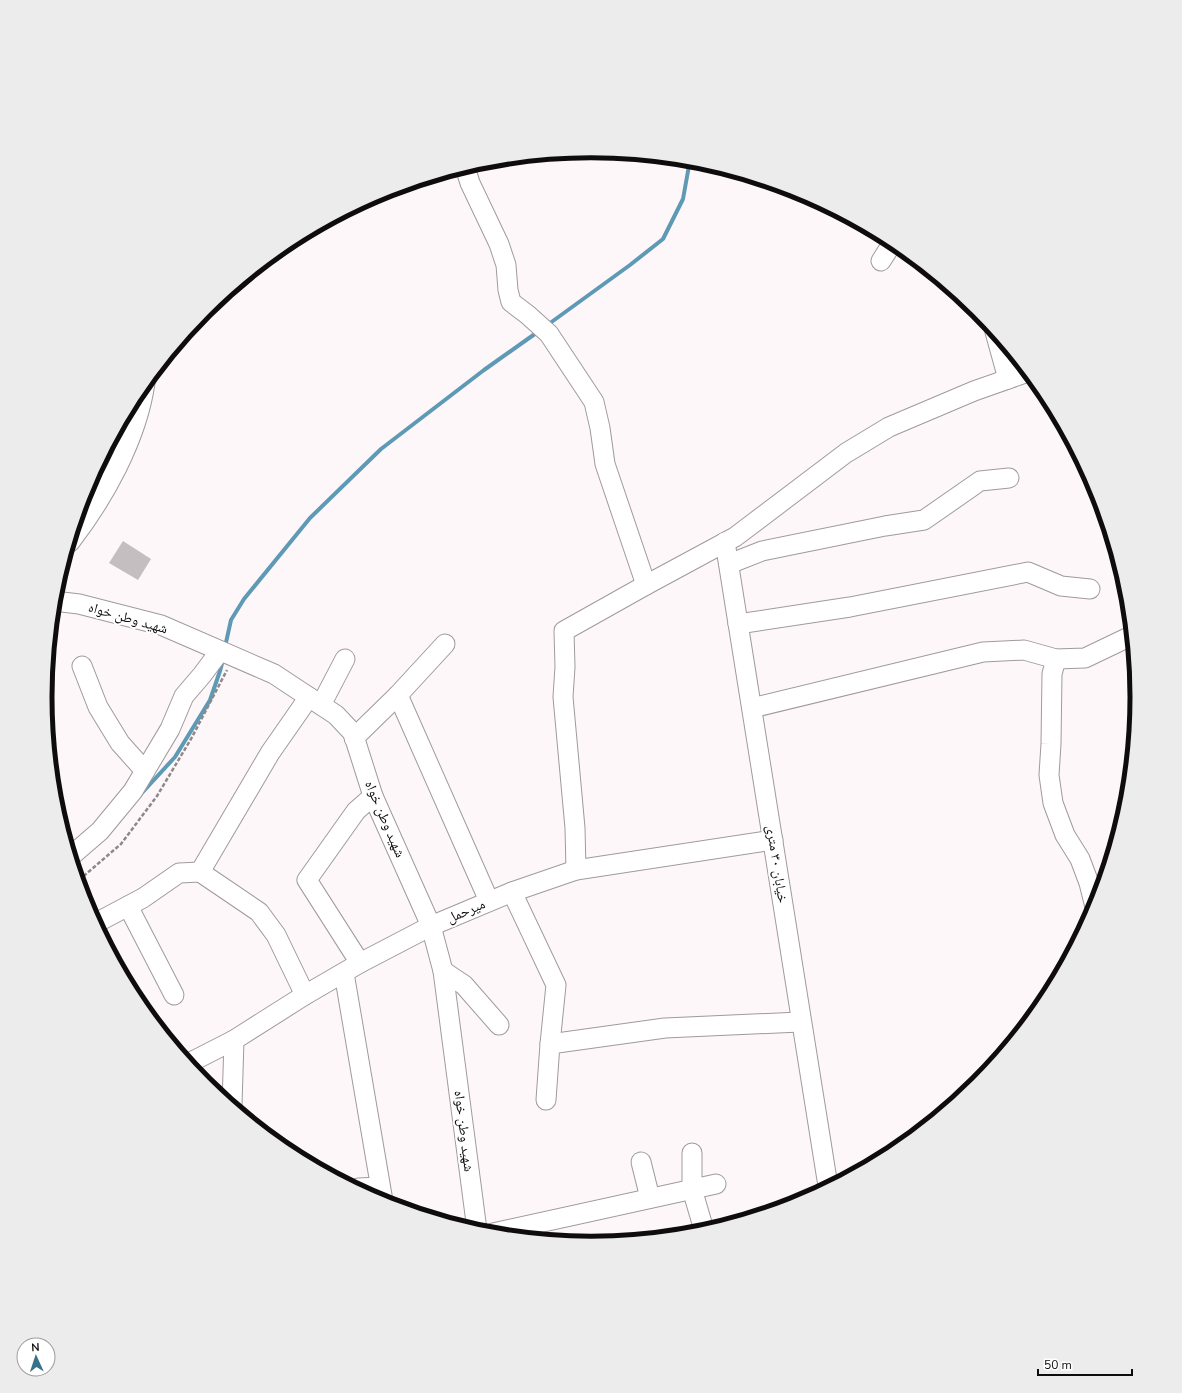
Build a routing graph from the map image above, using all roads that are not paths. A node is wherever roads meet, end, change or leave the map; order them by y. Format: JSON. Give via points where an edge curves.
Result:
{"nodes":[{"id":1,"x":467,"y":172,"type":"edge"},
{"id":2,"x":889,"y":248,"type":"edge"},
{"id":3,"x":881,"y":260,"type":"dead end"},
{"id":4,"x":998,"y":344,"type":"edge"},
{"id":5,"x":1023,"y":374,"type":"edge"},
{"id":6,"x":1008,"y":379,"type":"junction"},
{"id":7,"x":143,"y":397,"type":"edge"},
{"id":8,"x":1009,"y":478,"type":"dead end"},
{"id":9,"x":79,"y":530,"type":"edge"},
{"id":10,"x":725,"y":542,"type":"junction"},
{"id":11,"x":729,"y":564,"type":"junction"},
{"id":12,"x":646,"y":585,"type":"junction"},
{"id":13,"x":1090,"y":589,"type":"dead end"},
{"id":14,"x":60,"y":602,"type":"edge"},
{"id":15,"x":738,"y":624,"type":"junction"},
{"id":16,"x":1126,"y":638,"type":"edge"},
{"id":17,"x":445,"y":644,"type":"dead end"},
{"id":18,"x":227,"y":654,"type":"junction"},
{"id":19,"x":345,"y":658,"type":"dead end"},
{"id":20,"x":1056,"y":658,"type":"junction"},
{"id":21,"x":82,"y":666,"type":"dead end"},
{"id":22,"x":398,"y":696,"type":"junction"},
{"id":23,"x":315,"y":701,"type":"junction"},
{"id":24,"x":752,"y":708,"type":"junction"},
{"id":25,"x":354,"y":738,"type":"junction"},
{"id":26,"x":145,"y":771,"type":"junction"},
{"id":27,"x":373,"y":796,"type":"junction"},
{"id":28,"x":773,"y":840,"type":"junction"},
{"id":29,"x":75,"y":853,"type":"edge"},
{"id":30,"x":576,"y":870,"type":"junction"},
{"id":31,"x":200,"y":872,"type":"junction"},
{"id":32,"x":512,"y":892,"type":"junction"},
{"id":33,"x":1092,"y":895,"type":"edge"},
{"id":34,"x":490,"y":901,"type":"junction"},
{"id":35,"x":128,"y":906,"type":"junction"},
{"id":36,"x":101,"y":920,"type":"edge"},
{"id":37,"x":431,"y":926,"type":"junction"},
{"id":38,"x":360,"y":964,"type":"junction"},
{"id":39,"x":443,"y":971,"type":"junction"},
{"id":40,"x":344,"y":973,"type":"junction"},
{"id":41,"x":174,"y":995,"type":"dead end"},
{"id":42,"x":305,"y":996,"type":"junction"},
{"id":43,"x":800,"y":1022,"type":"junction"},
{"id":44,"x":499,"y":1025,"type":"dead end"},
{"id":45,"x":234,"y":1040,"type":"junction"},
{"id":46,"x":550,"y":1044,"type":"junction"},
{"id":47,"x":194,"y":1061,"type":"edge"},
{"id":48,"x":232,"y":1098,"type":"edge"},
{"id":49,"x":546,"y":1100,"type":"dead end"},
{"id":50,"x":692,"y":1153,"type":"dead end"},
{"id":51,"x":641,"y":1162,"type":"dead end"},
{"id":52,"x":827,"y":1181,"type":"edge"},
{"id":53,"x":716,"y":1184,"type":"dead end"},
{"id":54,"x":692,"y":1189,"type":"junction"},
{"id":55,"x":382,"y":1193,"type":"edge"},
{"id":56,"x":650,"y":1198,"type":"junction"},
{"id":57,"x":476,"y":1223,"type":"edge"},
{"id":58,"x":702,"y":1224,"type":"edge"},
{"id":59,"x":510,"y":1229,"type":"edge"}],
"edges":[{"from":1,"to":12,"type":"street","via":[[506,265],[511,302],[549,334],[594,402],[605,464]]},
{"from":2,"to":3,"type":"street"},
{"from":4,"to":6,"type":"street"},
{"from":5,"to":6,"type":"street"},
{"from":6,"to":10,"type":"street","via":[[889,427],[846,453]]},
{"from":7,"to":9,"type":"street","via":[[134,431],[118,465],[95,508]]},
{"from":8,"to":11,"type":"street","via":[[980,481],[924,520],[762,551]]},
{"from":10,"to":11,"type":"street","name":"خیابان ۳۰ متری"},
{"from":10,"to":12,"type":"street"},
{"from":11,"to":15,"type":"street","name":"خیابان ۳۰ متری"},
{"from":12,"to":30,"type":"street","via":[[564,631],[563,697],[575,828]]},
{"from":13,"to":15,"type":"street","via":[[1061,586],[1028,572],[850,607]]},
{"from":14,"to":18,"type":"street","name":"شهید وطن خواه","via":[[79,604],[160,625]]},
{"from":15,"to":24,"type":"street","name":"خیابان ۳۰ متری"},
{"from":16,"to":20,"type":"street","via":[[1085,658]]},
{"from":17,"to":22,"type":"street"},
{"from":18,"to":23,"type":"street","name":"شهید وطن خواه","via":[[274,674]]},
{"from":18,"to":26,"type":"street","via":[[202,675],[184,696],[170,729]]},
{"from":19,"to":23,"type":"street"},
{"from":20,"to":24,"type":"street","via":[[1024,650],[982,652]]},
{"from":20,"to":33,"type":"street","via":[[1052,674],[1049,775],[1053,803],[1065,835],[1080,859]]},
{"from":21,"to":26,"type":"street","via":[[98,707],[120,743]]},
{"from":22,"to":25,"type":"street"},
{"from":22,"to":34,"type":"street"},
{"from":23,"to":25,"type":"street","name":"شهید وطن خواه","via":[[336,715],[353,733]]},
{"from":23,"to":31,"type":"street","via":[[270,753]]},
{"from":24,"to":28,"type":"street","name":"خیابان ۳۰ متری"},
{"from":25,"to":27,"type":"street","name":"شهید وطن خواه"},
{"from":26,"to":29,"type":"street","via":[[133,791],[100,831]]},
{"from":27,"to":37,"type":"street","name":"شهید وطن خواه"},
{"from":27,"to":38,"type":"street","via":[[356,811],[306,880]]},
{"from":28,"to":30,"type":"street","name":"میرحمل"},
{"from":28,"to":43,"type":"street","name":"خیابان ۳۰ متری"},
{"from":30,"to":32,"type":"street","name":"میرحمل"},
{"from":31,"to":35,"type":"street","via":[[179,873]]},
{"from":31,"to":42,"type":"street","via":[[259,912],[276,935]]},
{"from":32,"to":34,"type":"street","name":"میرحمل"},
{"from":32,"to":46,"type":"street","via":[[556,985]]},
{"from":34,"to":37,"type":"street","name":"میرحمل"},
{"from":35,"to":36,"type":"street"},
{"from":35,"to":41,"type":"street"},
{"from":37,"to":38,"type":"street","name":"میرحمل"},
{"from":37,"to":39,"type":"street","name":"شهید وطن خواه"},
{"from":38,"to":40,"type":"street","name":"میرحمل"},
{"from":39,"to":44,"type":"street","via":[[464,985]]},
{"from":39,"to":57,"type":"street","name":"شهید وطن خواه"},
{"from":40,"to":42,"type":"street","name":"میرحمل"},
{"from":40,"to":55,"type":"street"},
{"from":42,"to":45,"type":"street","name":"میرحمل"},
{"from":43,"to":46,"type":"street","via":[[665,1028]]},
{"from":43,"to":52,"type":"street","name":"خیابان ۳۰ متری"},
{"from":45,"to":47,"type":"street","name":"میرحمل"},
{"from":45,"to":48,"type":"street"},
{"from":46,"to":49,"type":"street"},
{"from":50,"to":54,"type":"street"},
{"from":51,"to":56,"type":"street"},
{"from":53,"to":54,"type":"street"},
{"from":54,"to":56,"type":"street"},
{"from":54,"to":58,"type":"street"},
{"from":56,"to":59,"type":"street"}]}
